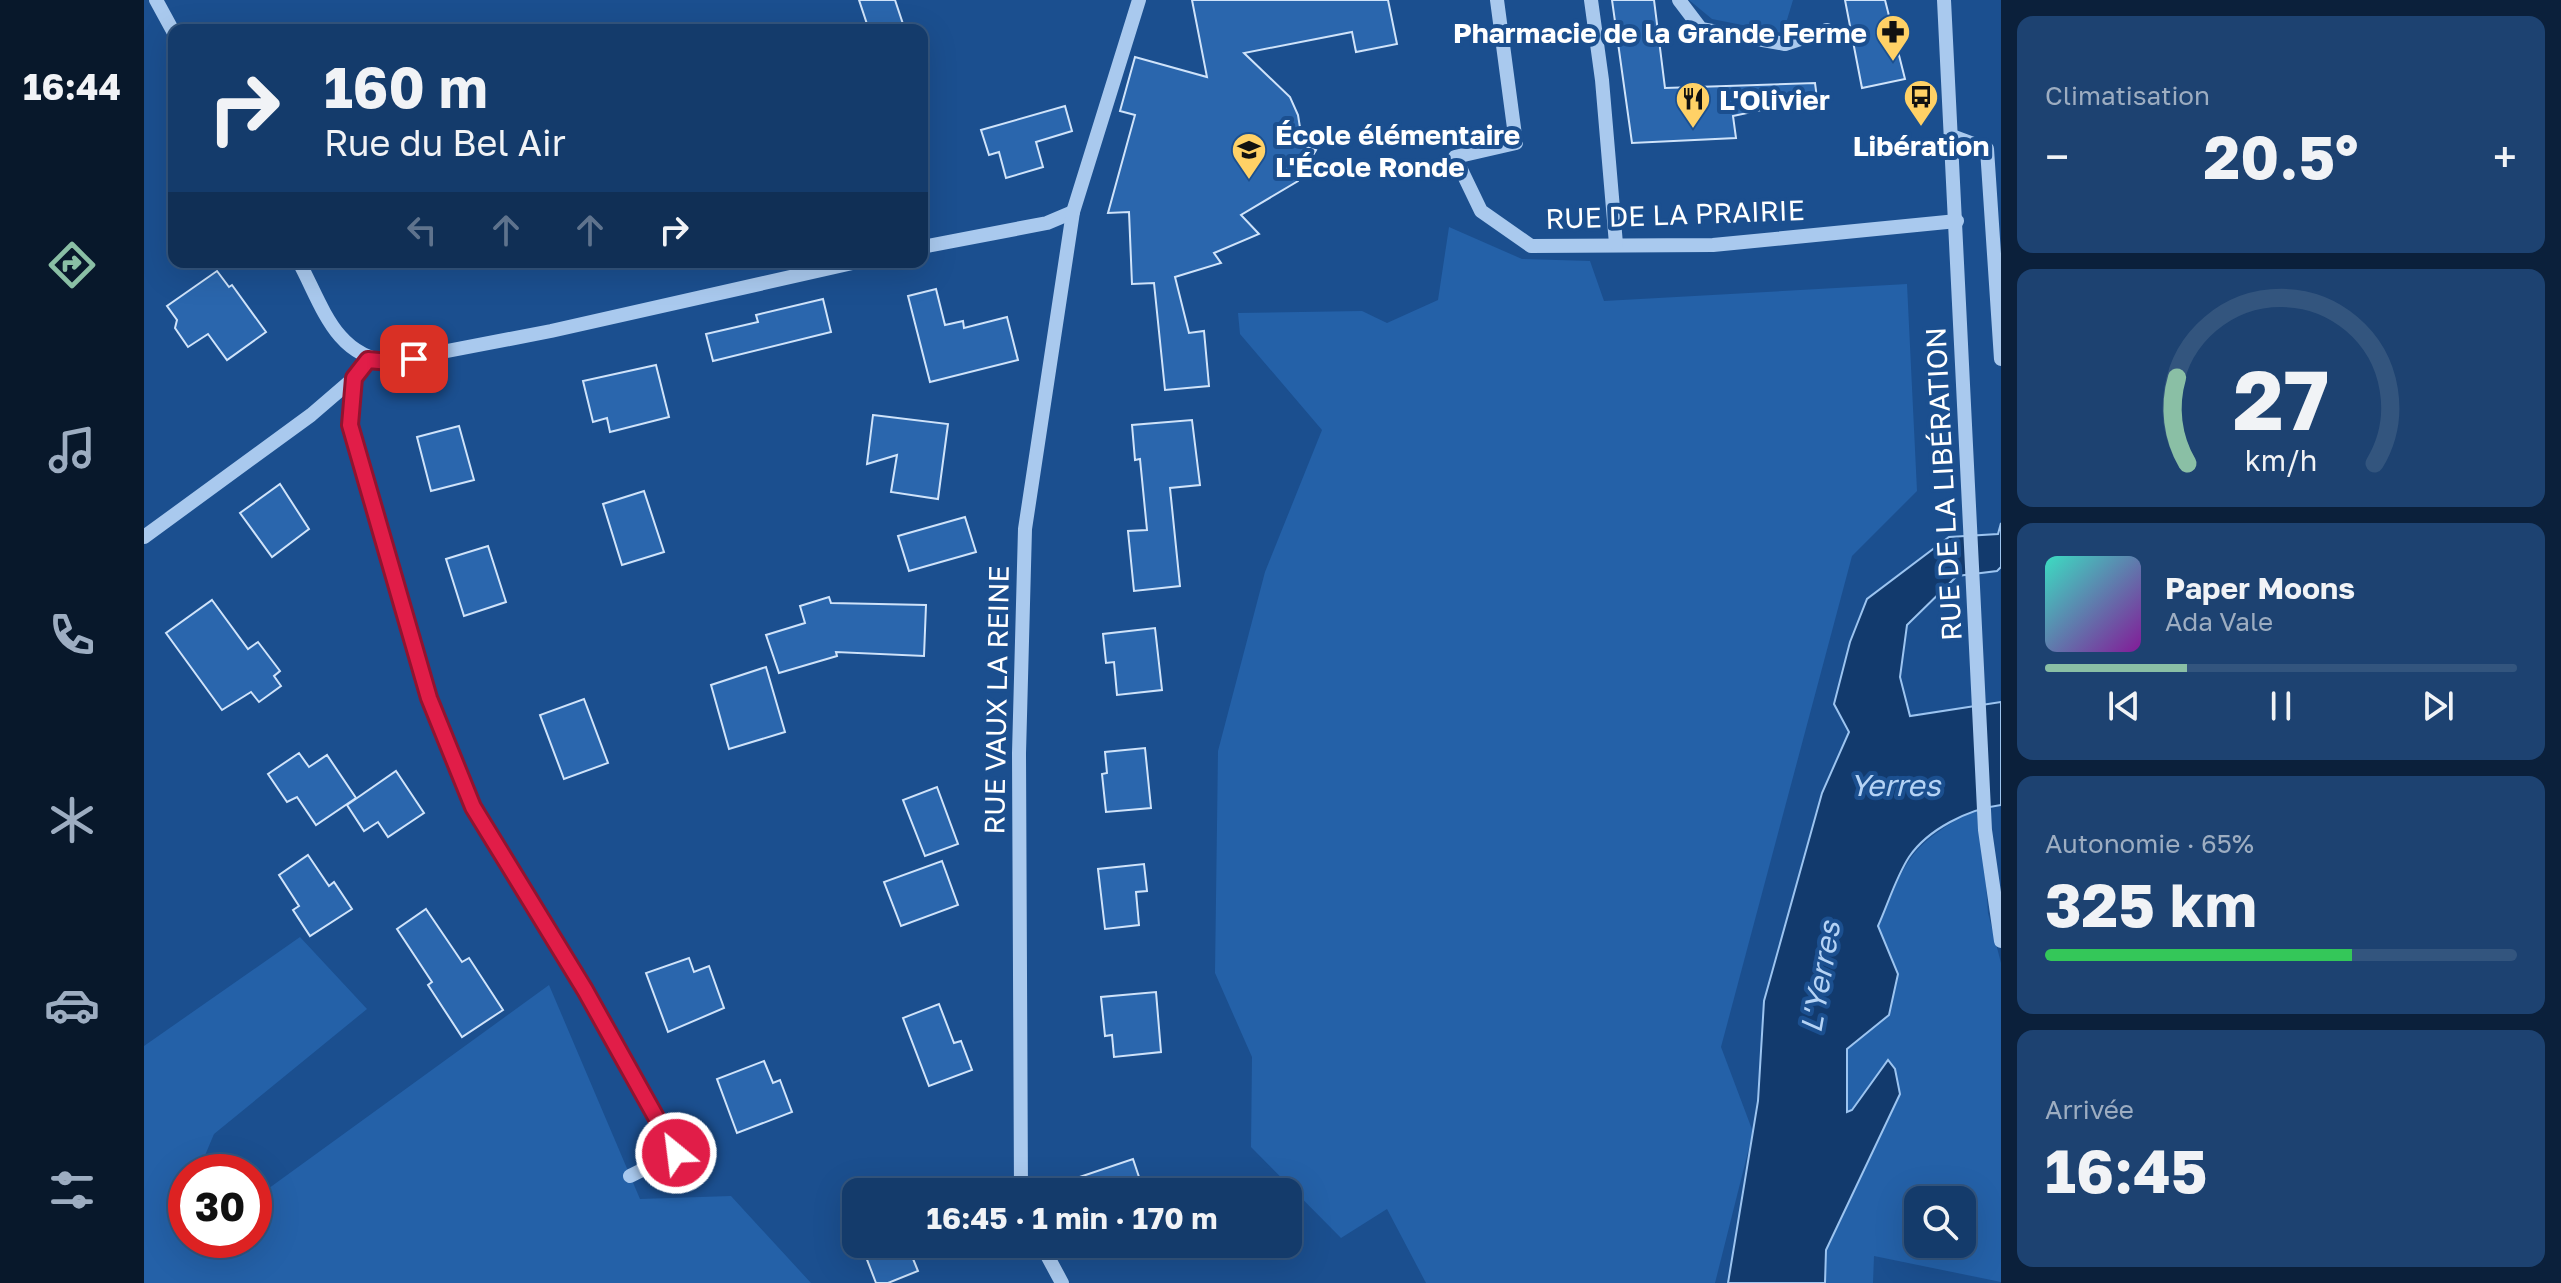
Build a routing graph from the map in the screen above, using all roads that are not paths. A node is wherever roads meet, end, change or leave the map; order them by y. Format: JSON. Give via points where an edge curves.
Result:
{"nodes":[{"id":1,"x":156,"y":0,"type":"edge"},
{"id":2,"x":1139,"y":0,"type":"edge"},
{"id":3,"x":1497,"y":0,"type":"edge"},
{"id":4,"x":1591,"y":0,"type":"edge"},
{"id":5,"x":1679,"y":0,"type":"edge"},
{"id":6,"x":1944,"y":0,"type":"edge"},
{"id":7,"x":169,"y":24,"type":"edge"},
{"id":8,"x":1827,"y":30,"type":"dead end"},
{"id":9,"x":1952,"y":136,"type":"junction"},
{"id":10,"x":1073,"y":212,"type":"junction"},
{"id":11,"x":1957,"y":221,"type":"junction"},
{"id":12,"x":1616,"y":244,"type":"junction"},
{"id":13,"x":928,"y":246,"type":"edge"},
{"id":14,"x":302,"y":268,"type":"edge"},
{"id":15,"x":830,"y":268,"type":"edge"},
{"id":16,"x":2001,"y":359,"type":"edge"},
{"id":17,"x":368,"y":360,"type":"junction"},
{"id":18,"x":354,"y":378,"type":"junction"},
{"id":19,"x":144,"y":537,"type":"edge"},
{"id":20,"x":2001,"y":941,"type":"edge"},
{"id":21,"x":630,"y":1176,"type":"dead end"},
{"id":22,"x":1021,"y":1178,"type":"edge"},
{"id":23,"x":1049,"y":1258,"type":"edge"},
{"id":24,"x":1062,"y":1283,"type":"edge"}],
"edges":[{"from":1,"to":7,"type":"street"},
{"from":2,"to":10,"type":"street","name":"RUE VAUX LA REINE"},
{"from":3,"to":12,"type":"street","name":"RUE DE LA PRAIRIE","via":[[1516,143],[1455,157],[1461,171],[1481,211],[1531,246]]},
{"from":4,"to":12,"type":"street"},
{"from":5,"to":8,"type":"street","via":[[1701,29],[1785,44]]},
{"from":6,"to":9,"type":"street","name":"RUE DE LA LIBÉRATION"},
{"from":9,"to":11,"type":"street","name":"RUE DE LA LIBÉRATION"},
{"from":9,"to":16,"type":"street","via":[[1987,149]]},
{"from":10,"to":13,"type":"street","via":[[1047,223]]},
{"from":10,"to":22,"type":"street","name":"RUE VAUX LA REINE","via":[[1025,529],[1019,753]]},
{"from":11,"to":12,"type":"street","name":"RUE DE LA PRAIRIE","via":[[1713,245]]},
{"from":11,"to":20,"type":"street","name":"RUE DE LA LIBÉRATION","via":[[1985,830]]},
{"from":14,"to":17,"type":"street","via":[[348,348]]},
{"from":15,"to":17,"type":"street","via":[[438,355]]},
{"from":17,"to":18,"type":"street"},
{"from":18,"to":19,"type":"street"},
{"from":18,"to":21,"type":"street","via":[[350,425],[429,698],[473,807],[676,1153]]},
{"from":23,"to":24,"type":"street"}]}
